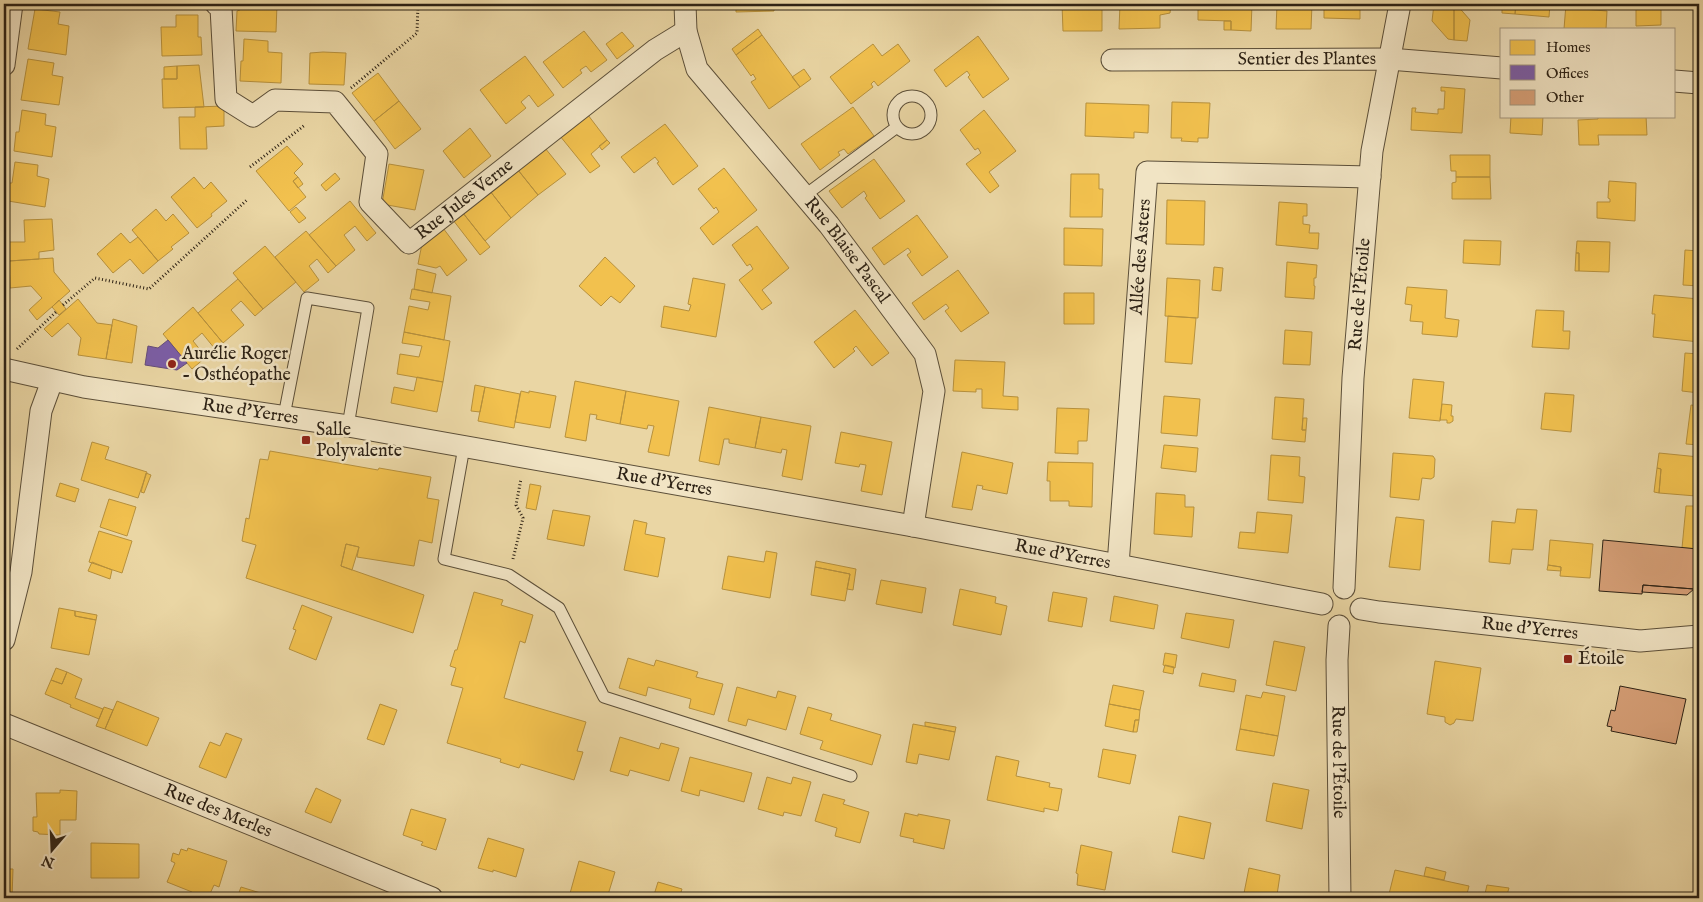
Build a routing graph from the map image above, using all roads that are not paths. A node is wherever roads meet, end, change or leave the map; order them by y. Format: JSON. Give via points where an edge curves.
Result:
{"nodes":[{"id":1,"x":12,"y":4,"type":"edge"},
{"id":2,"x":216,"y":4,"type":"edge"},
{"id":3,"x":685,"y":4,"type":"edge"},
{"id":4,"x":1400,"y":4,"type":"edge"},
{"id":5,"x":686,"y":31,"type":"junction"},
{"id":6,"x":1389,"y":59,"type":"junction"},
{"id":7,"x":1112,"y":60,"type":"dead end"},
{"id":8,"x":4,"y":65,"type":"edge"},
{"id":9,"x":1500,"y":68,"type":"edge"},
{"id":10,"x":1676,"y":81,"type":"edge"},
{"id":11,"x":1699,"y":83,"type":"edge"},
{"id":12,"x":897,"y":128,"type":"dead end"},
{"id":13,"x":1370,"y":177,"type":"junction"},
{"id":14,"x":804,"y":196,"type":"junction"},
{"id":15,"x":7,"y":362,"type":"edge"},
{"id":16,"x":52,"y":380,"type":"junction"},
{"id":17,"x":284,"y":416,"type":"junction"},
{"id":18,"x":348,"y":426,"type":"junction"},
{"id":19,"x":464,"y":447,"type":"junction"},
{"id":20,"x":914,"y":526,"type":"junction"},
{"id":21,"x":1118,"y":565,"type":"junction"},
{"id":22,"x":1344,"y":588,"type":"junction"},
{"id":23,"x":1322,"y":604,"type":"junction"},
{"id":24,"x":1361,"y":608,"type":"junction"},
{"id":25,"x":1339,"y":626,"type":"junction"},
{"id":26,"x":1699,"y":636,"type":"edge"},
{"id":27,"x":4,"y":640,"type":"edge"},
{"id":28,"x":4,"y":724,"type":"edge"},
{"id":29,"x":851,"y":776,"type":"dead end"},
{"id":30,"x":432,"y":898,"type":"edge"},
{"id":31,"x":1340,"y":898,"type":"edge"}],
"edges":[{"from":1,"to":8,"type":"street"},
{"from":2,"to":5,"type":"street","name":"Rue Jules Verne","via":[[220,8],[226,99],[253,116],[275,100],[335,102],[377,154],[370,202],[409,243],[655,50]]},
{"from":3,"to":5,"type":"street","name":"Rue Blaise Pascal"},
{"from":4,"to":6,"type":"street","name":"Rue de l'Étoile"},
{"from":5,"to":14,"type":"street","name":"Rue Blaise Pascal","via":[[697,69]]},
{"from":6,"to":7,"type":"street","name":"Sentier des Plantes"},
{"from":6,"to":9,"type":"street","name":"Sentier des Plantes"},
{"from":6,"to":13,"type":"street","name":"Rue de l'Étoile"},
{"from":10,"to":11,"type":"street"},
{"from":12,"to":14,"type":"lane"},
{"from":13,"to":21,"type":"street","name":"Allée des Asters","via":[[1147,172]]},
{"from":13,"to":22,"type":"street","name":"Rue de l'Étoile","via":[[1353,378]]},
{"from":14,"to":20,"type":"street","name":"Rue Blaise Pascal","via":[[829,224],[925,354],[934,391]]},
{"from":15,"to":16,"type":"street","name":"Rue d'Yerres"},
{"from":16,"to":17,"type":"street","name":"Rue d'Yerres"},
{"from":16,"to":27,"type":"street","via":[[41,411],[21,572]]},
{"from":17,"to":18,"type":"street","name":"Rue d'Yerres"},
{"from":17,"to":18,"type":"lane","via":[[307,298],[368,308]]},
{"from":18,"to":19,"type":"street","name":"Rue d'Yerres"},
{"from":19,"to":20,"type":"street","name":"Rue d'Yerres"},
{"from":19,"to":29,"type":"lane","via":[[444,559],[510,575],[559,608],[604,697]]},
{"from":20,"to":21,"type":"street","name":"Rue d'Yerres"},
{"from":21,"to":23,"type":"street","name":"Rue d'Yerres"},
{"from":22,"to":23,"type":"street","via":[[1332,590]]},
{"from":22,"to":24,"type":"street","via":[[1356,594]]},
{"from":23,"to":25,"type":"street","via":[[1327,620]]},
{"from":24,"to":25,"type":"street","via":[[1358,618],[1351,624]]},
{"from":24,"to":26,"type":"street","name":"Rue d'Yerres","via":[[1640,641]]},
{"from":25,"to":31,"type":"street","name":"Rue de l'Étoile"},
{"from":28,"to":30,"type":"street","name":"Rue des Merles"}]}
